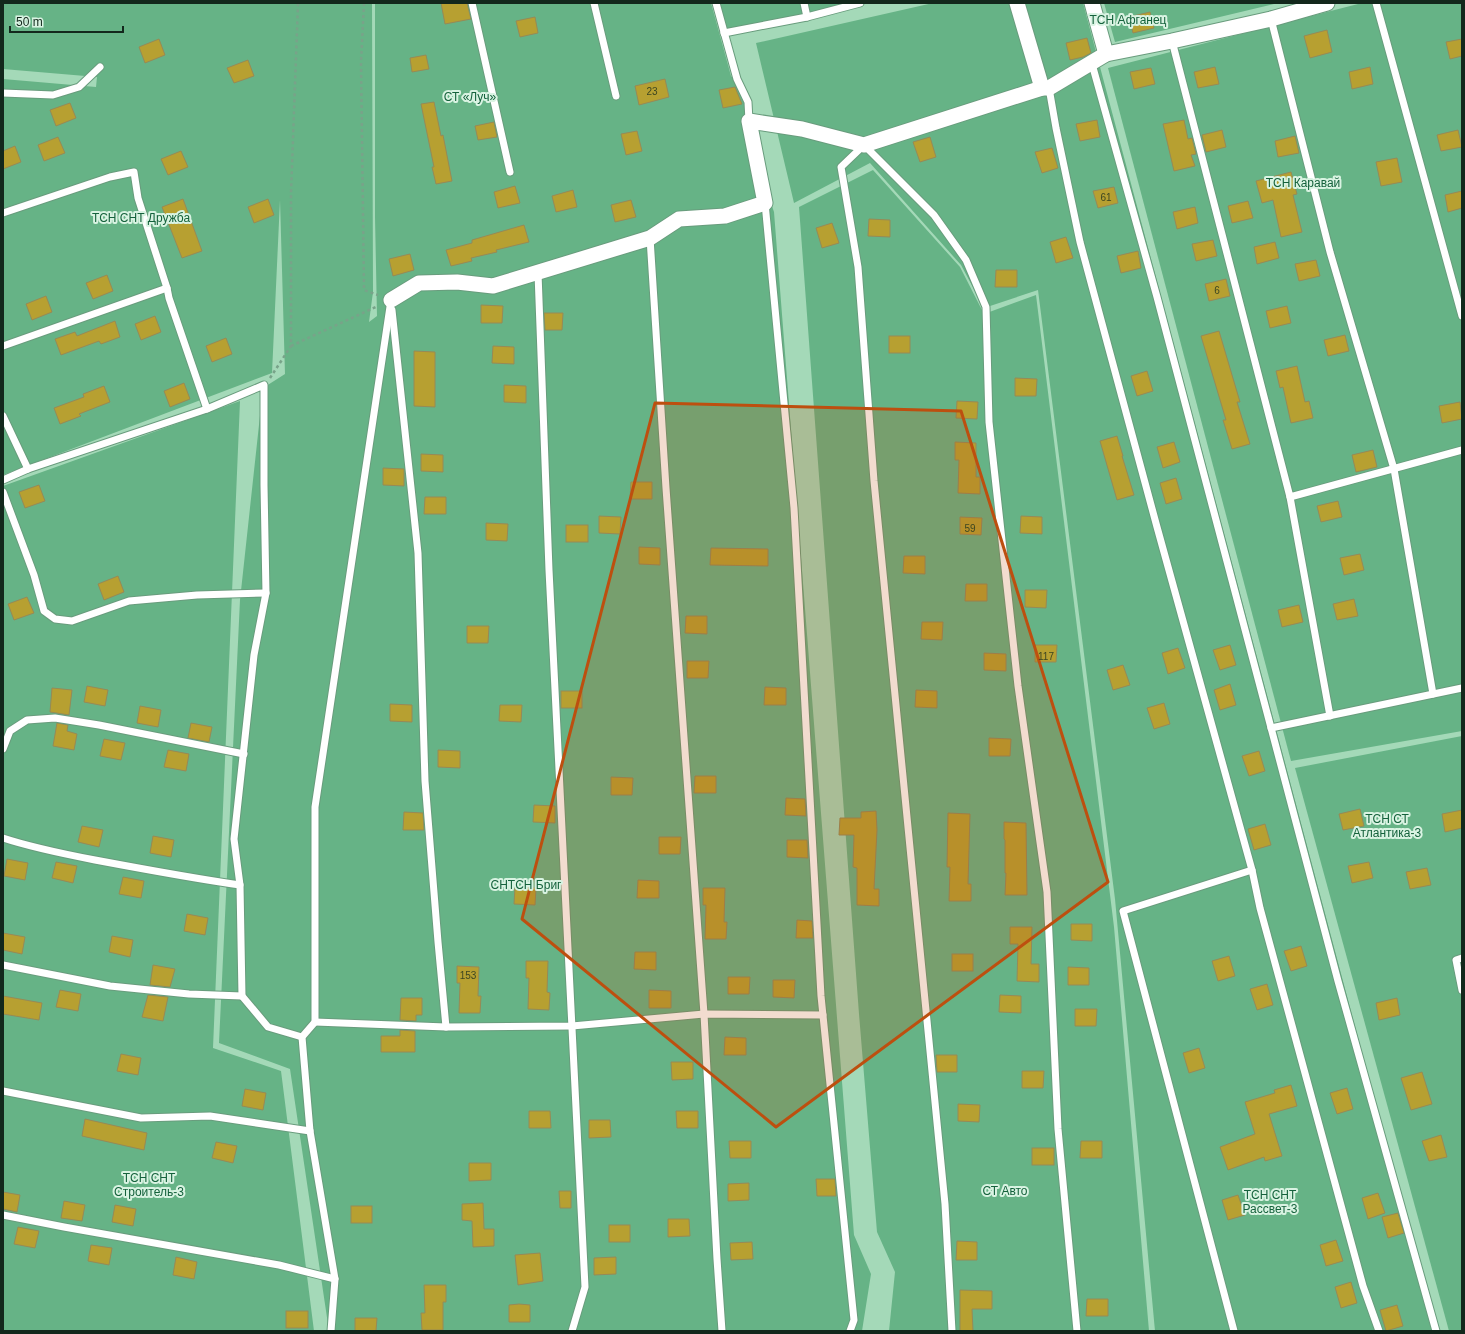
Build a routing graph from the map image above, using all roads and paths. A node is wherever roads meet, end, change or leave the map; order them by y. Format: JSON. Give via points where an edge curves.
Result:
{"nodes":[{"id":1,"x":298,"y":3,"type":"edge"},
{"id":2,"x":364,"y":3,"type":"edge"},
{"id":3,"x":472,"y":3,"type":"edge"},
{"id":4,"x":594,"y":3,"type":"edge"},
{"id":5,"x":716,"y":3,"type":"edge"},
{"id":6,"x":804,"y":3,"type":"edge"},
{"id":7,"x":860,"y":3,"type":"edge"},
{"id":8,"x":1018,"y":3,"type":"edge"},
{"id":9,"x":1092,"y":3,"type":"edge"},
{"id":10,"x":1327,"y":3,"type":"edge"},
{"id":11,"x":1376,"y":3,"type":"edge"},
{"id":12,"x":808,"y":17,"type":"junction"},
{"id":13,"x":1271,"y":19,"type":"junction"},
{"id":14,"x":724,"y":33,"type":"junction"},
{"id":15,"x":1172,"y":41,"type":"junction"},
{"id":16,"x":1106,"y":54,"type":"junction"},
{"id":17,"x":1092,"y":64,"type":"junction"},
{"id":18,"x":100,"y":67,"type":"dead end"},
{"id":19,"x":1046,"y":88,"type":"junction"},
{"id":20,"x":3,"y":93,"type":"edge"},
{"id":21,"x":616,"y":96,"type":"dead end"},
{"id":22,"x":749,"y":121,"type":"junction"},
{"id":23,"x":864,"y":145,"type":"junction"},
{"id":24,"x":510,"y":172,"type":"dead end"},
{"id":25,"x":765,"y":203,"type":"junction"},
{"id":26,"x":3,"y":213,"type":"edge"},
{"id":27,"x":650,"y":238,"type":"junction"},
{"id":28,"x":538,"y":273,"type":"junction"},
{"id":29,"x":167,"y":288,"type":"junction"},
{"id":30,"x":391,"y":300,"type":"junction"},
{"id":31,"x":1462,"y":316,"type":"edge"},
{"id":32,"x":3,"y":346,"type":"edge"},
{"id":33,"x":291,"y":346,"type":"junction"},
{"id":34,"x":264,"y":386,"type":"junction"},
{"id":35,"x":206,"y":409,"type":"junction"},
{"id":36,"x":3,"y":416,"type":"edge"},
{"id":37,"x":1462,"y":450,"type":"edge"},
{"id":38,"x":28,"y":469,"type":"junction"},
{"id":39,"x":1394,"y":469,"type":"junction"},
{"id":40,"x":3,"y":480,"type":"edge"},
{"id":41,"x":3,"y":492,"type":"edge"},
{"id":42,"x":1290,"y":497,"type":"junction"},
{"id":43,"x":266,"y":593,"type":"junction"},
{"id":44,"x":1462,"y":688,"type":"edge"},
{"id":45,"x":1433,"y":694,"type":"junction"},
{"id":46,"x":1330,"y":716,"type":"junction"},
{"id":47,"x":1271,"y":728,"type":"junction"},
{"id":48,"x":3,"y":749,"type":"edge"},
{"id":49,"x":244,"y":754,"type":"junction"},
{"id":50,"x":3,"y":838,"type":"edge"},
{"id":51,"x":1252,"y":870,"type":"junction"},
{"id":52,"x":240,"y":885,"type":"junction"},
{"id":53,"x":1462,"y":958,"type":"edge"},
{"id":54,"x":3,"y":965,"type":"edge"},
{"id":55,"x":1462,"y":990,"type":"edge"},
{"id":56,"x":242,"y":996,"type":"junction"},
{"id":57,"x":704,"y":1014,"type":"junction"},
{"id":58,"x":823,"y":1015,"type":"junction"},
{"id":59,"x":315,"y":1022,"type":"junction"},
{"id":60,"x":572,"y":1026,"type":"junction"},
{"id":61,"x":446,"y":1027,"type":"junction"},
{"id":62,"x":302,"y":1037,"type":"junction"},
{"id":63,"x":3,"y":1091,"type":"edge"},
{"id":64,"x":310,"y":1131,"type":"junction"},
{"id":65,"x":3,"y":1215,"type":"edge"},
{"id":66,"x":335,"y":1279,"type":"junction"},
{"id":67,"x":331,"y":1331,"type":"edge"},
{"id":68,"x":572,"y":1331,"type":"edge"},
{"id":69,"x":722,"y":1331,"type":"edge"},
{"id":70,"x":850,"y":1331,"type":"edge"},
{"id":71,"x":952,"y":1331,"type":"edge"},
{"id":72,"x":1077,"y":1331,"type":"edge"},
{"id":73,"x":1234,"y":1331,"type":"edge"},
{"id":74,"x":1379,"y":1331,"type":"edge"},
{"id":75,"x":1436,"y":1331,"type":"edge"}],
"edges":[{"from":1,"to":33,"type":"path","via":[[291,193]]},
{"from":2,"to":30,"type":"path","via":[[364,290]]},
{"from":3,"to":24,"type":"lane"},
{"from":4,"to":21,"type":"lane"},
{"from":5,"to":14,"type":"lane"},
{"from":6,"to":12,"type":"lane"},
{"from":7,"to":12,"type":"lane"},
{"from":8,"to":19,"type":"street"},
{"from":9,"to":16,"type":"street"},
{"from":10,"to":13,"type":"street"},
{"from":11,"to":31,"type":"lane"},
{"from":12,"to":14,"type":"lane"},
{"from":13,"to":15,"type":"street"},
{"from":13,"to":39,"type":"lane","via":[[1330,252]]},
{"from":14,"to":22,"type":"lane","via":[[737,79],[748,102]]},
{"from":15,"to":16,"type":"street"},
{"from":15,"to":42,"type":"lane"},
{"from":16,"to":17,"type":"street"},
{"from":17,"to":19,"type":"street"},
{"from":17,"to":47,"type":"lane"},
{"from":18,"to":20,"type":"lane","via":[[79,87],[54,95]]},
{"from":19,"to":23,"type":"street"},
{"from":19,"to":51,"type":"lane","via":[[1082,250]]},
{"from":22,"to":23,"type":"street","via":[[802,129]]},
{"from":22,"to":25,"type":"street"},
{"from":23,"to":71,"type":"lane","via":[[841,167],[858,267],[874,481],[944,1196]]},
{"from":23,"to":72,"type":"lane","via":[[934,215],[966,260],[986,307],[990,430],[1018,686],[1047,892],[1058,1129]]},
{"from":25,"to":27,"type":"street","via":[[725,216],[679,219]]},
{"from":25,"to":58,"type":"lane","via":[[794,508]]},
{"from":26,"to":29,"type":"lane","via":[[110,177],[134,172],[138,198]]},
{"from":27,"to":28,"type":"street"},
{"from":27,"to":57,"type":"lane"},
{"from":28,"to":30,"type":"street","via":[[493,286],[457,282],[419,283]]},
{"from":28,"to":60,"type":"lane","via":[[549,570]]},
{"from":29,"to":32,"type":"lane"},
{"from":29,"to":35,"type":"lane","via":[[168,298]]},
{"from":30,"to":33,"type":"path"},
{"from":30,"to":59,"type":"lane","via":[[315,807]]},
{"from":30,"to":61,"type":"lane","via":[[418,553],[425,781]]},
{"from":33,"to":34,"type":"path"},
{"from":34,"to":35,"type":"lane"},
{"from":34,"to":43,"type":"lane"},
{"from":35,"to":38,"type":"lane"},
{"from":36,"to":38,"type":"lane"},
{"from":37,"to":39,"type":"lane"},
{"from":38,"to":40,"type":"lane"},
{"from":39,"to":42,"type":"lane"},
{"from":39,"to":45,"type":"lane"},
{"from":41,"to":43,"type":"lane","via":[[34,575],[44,611],[55,619],[72,621],[129,601],[197,595]]},
{"from":42,"to":46,"type":"lane"},
{"from":43,"to":49,"type":"lane","via":[[254,655]]},
{"from":44,"to":45,"type":"lane"},
{"from":45,"to":46,"type":"lane"},
{"from":46,"to":47,"type":"lane"},
{"from":47,"to":75,"type":"lane","via":[[1338,981]]},
{"from":48,"to":49,"type":"lane","via":[[10,731],[27,720],[55,718]]},
{"from":49,"to":52,"type":"lane","via":[[234,839]]},
{"from":50,"to":52,"type":"lane","via":[[25,846],[172,875]]},
{"from":51,"to":73,"type":"lane","via":[[1123,911]]},
{"from":51,"to":74,"type":"lane","via":[[1260,908],[1363,1286]]},
{"from":52,"to":56,"type":"lane"},
{"from":53,"to":55,"type":"lane","via":[[1456,960]]},
{"from":54,"to":56,"type":"lane","via":[[110,986],[189,994]]},
{"from":56,"to":62,"type":"lane","via":[[268,1027]]},
{"from":57,"to":58,"type":"lane"},
{"from":57,"to":60,"type":"lane"},
{"from":57,"to":69,"type":"lane"},
{"from":58,"to":70,"type":"lane","via":[[854,1320]]},
{"from":59,"to":61,"type":"lane"},
{"from":59,"to":62,"type":"lane"},
{"from":60,"to":61,"type":"lane"},
{"from":60,"to":68,"type":"lane","via":[[585,1287]]},
{"from":62,"to":64,"type":"lane"},
{"from":63,"to":64,"type":"lane","via":[[141,1118],[210,1116]]},
{"from":64,"to":66,"type":"lane"},
{"from":65,"to":66,"type":"lane","via":[[279,1265]]},
{"from":66,"to":67,"type":"lane"}]}
